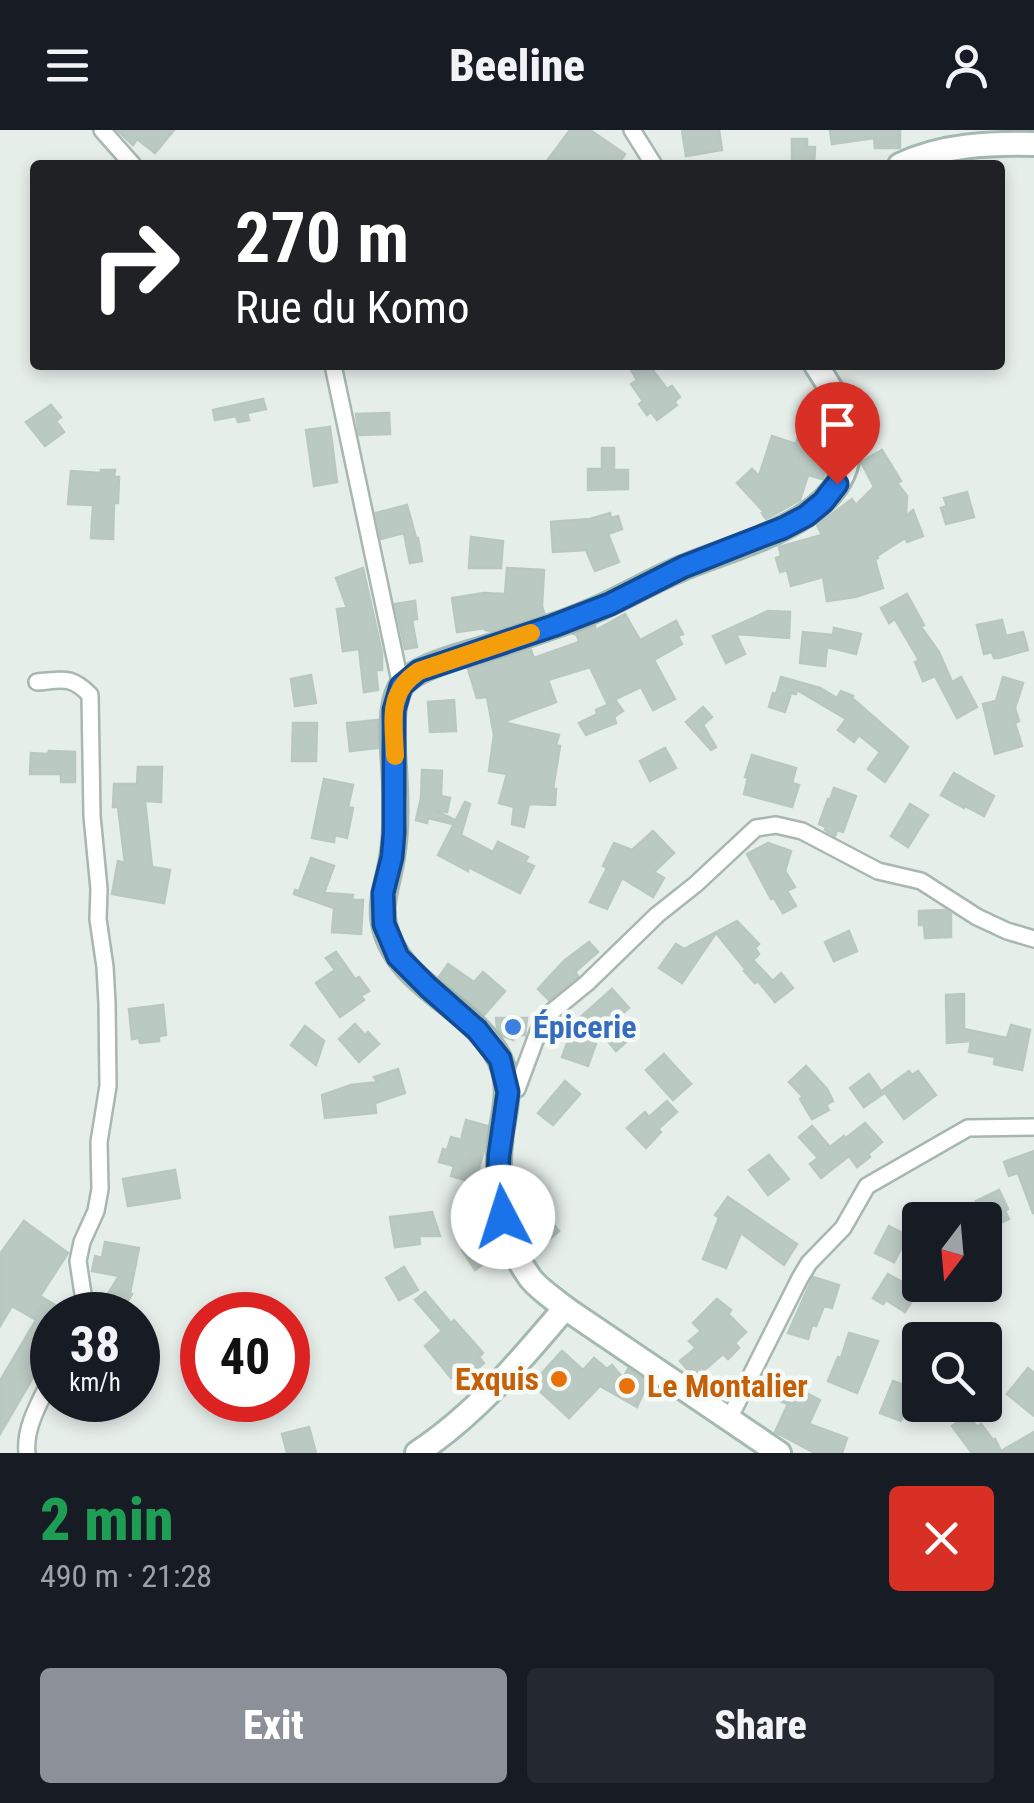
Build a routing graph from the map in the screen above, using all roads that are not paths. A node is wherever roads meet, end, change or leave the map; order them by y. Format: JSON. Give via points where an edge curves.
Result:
{"nodes":[{"id":1,"x":102,"y":130,"type":"edge"},
{"id":2,"x":632,"y":130,"type":"edge"},
{"id":3,"x":1034,"y":144,"type":"edge"},
{"id":4,"x":129,"y":160,"type":"edge"},
{"id":5,"x":651,"y":160,"type":"edge"},
{"id":6,"x":911,"y":160,"type":"edge"},
{"id":7,"x":334,"y":370,"type":"edge"},
{"id":8,"x":819,"y":370,"type":"edge"},
{"id":9,"x":37,"y":682,"type":"dead end"},
{"id":10,"x":401,"y":686,"type":"junction"},
{"id":11,"x":1034,"y":939,"type":"edge"},
{"id":12,"x":508,"y":1092,"type":"junction"},
{"id":13,"x":1034,"y":1127,"type":"edge"},
{"id":14,"x":83,"y":1292,"type":"edge"},
{"id":15,"x":566,"y":1308,"type":"junction"},
{"id":16,"x":729,"y":1419,"type":"junction"},
{"id":17,"x":32,"y":1422,"type":"edge"},
{"id":18,"x":27,"y":1453,"type":"edge"},
{"id":19,"x":417,"y":1453,"type":"edge"},
{"id":20,"x":780,"y":1453,"type":"edge"}],
"edges":[{"from":1,"to":4,"type":"street"},
{"from":2,"to":5,"type":"street"},
{"from":3,"to":6,"type":"street","via":[[939,150]]},
{"from":7,"to":10,"type":"street"},
{"from":8,"to":10,"type":"street","via":[[844,415],[848,453],[837,484],[806,516],[610,604],[419,671]]},
{"from":9,"to":14,"type":"street","via":[[69,679],[90,694],[108,1086],[100,1189],[78,1261]]},
{"from":10,"to":12,"type":"street","via":[[394,710],[394,833],[384,924],[408,969],[489,1044]]},
{"from":11,"to":12,"type":"street","via":[[977,917],[921,881],[878,871],[802,831],[763,825],[543,1019],[517,1090]]},
{"from":12,"to":15,"type":"street","via":[[498,1176],[503,1217],[520,1262]]},
{"from":13,"to":16,"type":"street","via":[[968,1128],[867,1186],[843,1228],[808,1264]]},
{"from":15,"to":16,"type":"street"},
{"from":15,"to":19,"type":"street","via":[[493,1389]]},
{"from":16,"to":20,"type":"street"},
{"from":17,"to":18,"type":"street"}]}
